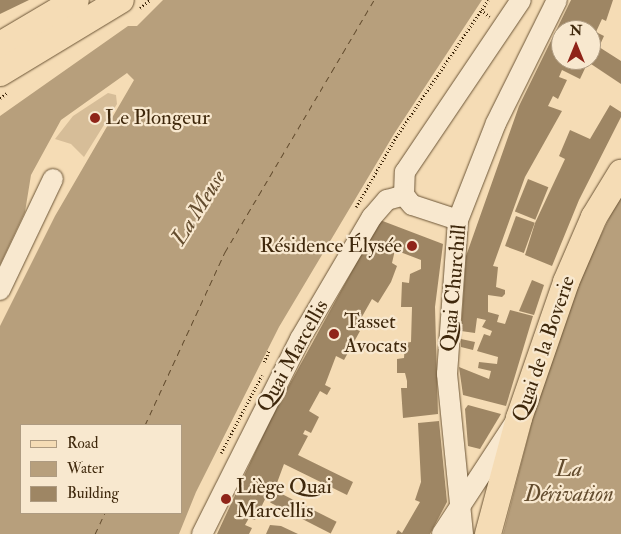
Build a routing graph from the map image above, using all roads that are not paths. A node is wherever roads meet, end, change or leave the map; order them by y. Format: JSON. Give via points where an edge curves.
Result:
{"nodes":[{"id":1,"x":76,"y":0,"type":"edge"},
{"id":2,"x":121,"y":0,"type":"edge"},
{"id":3,"x":521,"y":0,"type":"edge"},
{"id":4,"x":557,"y":0,"type":"edge"},
{"id":5,"x":0,"y":45,"type":"edge"},
{"id":6,"x":0,"y":73,"type":"edge"},
{"id":7,"x":621,"y":155,"type":"edge"},
{"id":8,"x":621,"y":172,"type":"edge"},
{"id":9,"x":53,"y":179,"type":"dead end"},
{"id":10,"x":404,"y":195,"type":"junction"},
{"id":11,"x":594,"y":217,"type":"junction"},
{"id":12,"x":458,"y":220,"type":"junction"},
{"id":13,"x":0,"y":290,"type":"edge"},
{"id":14,"x":519,"y":418,"type":"junction"},
{"id":15,"x":459,"y":506,"type":"junction"},
{"id":16,"x":202,"y":534,"type":"edge"},
{"id":17,"x":442,"y":534,"type":"edge"},
{"id":18,"x":463,"y":534,"type":"edge"},
{"id":19,"x":488,"y":534,"type":"edge"}],
"edges":[{"from":1,"to":5,"type":"main road"},
{"from":2,"to":6,"type":"main road"},
{"from":3,"to":10,"type":"street","via":[[405,172]]},
{"from":4,"to":12,"type":"street","name":"Quai Churchill","via":[[496,123]]},
{"from":7,"to":11,"type":"main road"},
{"from":8,"to":11,"type":"main road","name":"Quai de la Boverie"},
{"from":9,"to":13,"type":"street"},
{"from":10,"to":12,"type":"street","via":[[412,205]]},
{"from":10,"to":16,"type":"street","name":"Quai Marcellis","via":[[387,200],[372,216],[300,339]]},
{"from":11,"to":14,"type":"main road","name":"Quai de la Boverie","via":[[566,282]]},
{"from":12,"to":15,"type":"street","name":"Quai Churchill","via":[[447,374]]},
{"from":14,"to":15,"type":"street","via":[[507,430]]},
{"from":14,"to":19,"type":"main road","name":"Quai de la Boverie"},
{"from":15,"to":17,"type":"street"},
{"from":15,"to":18,"type":"street"}]}
